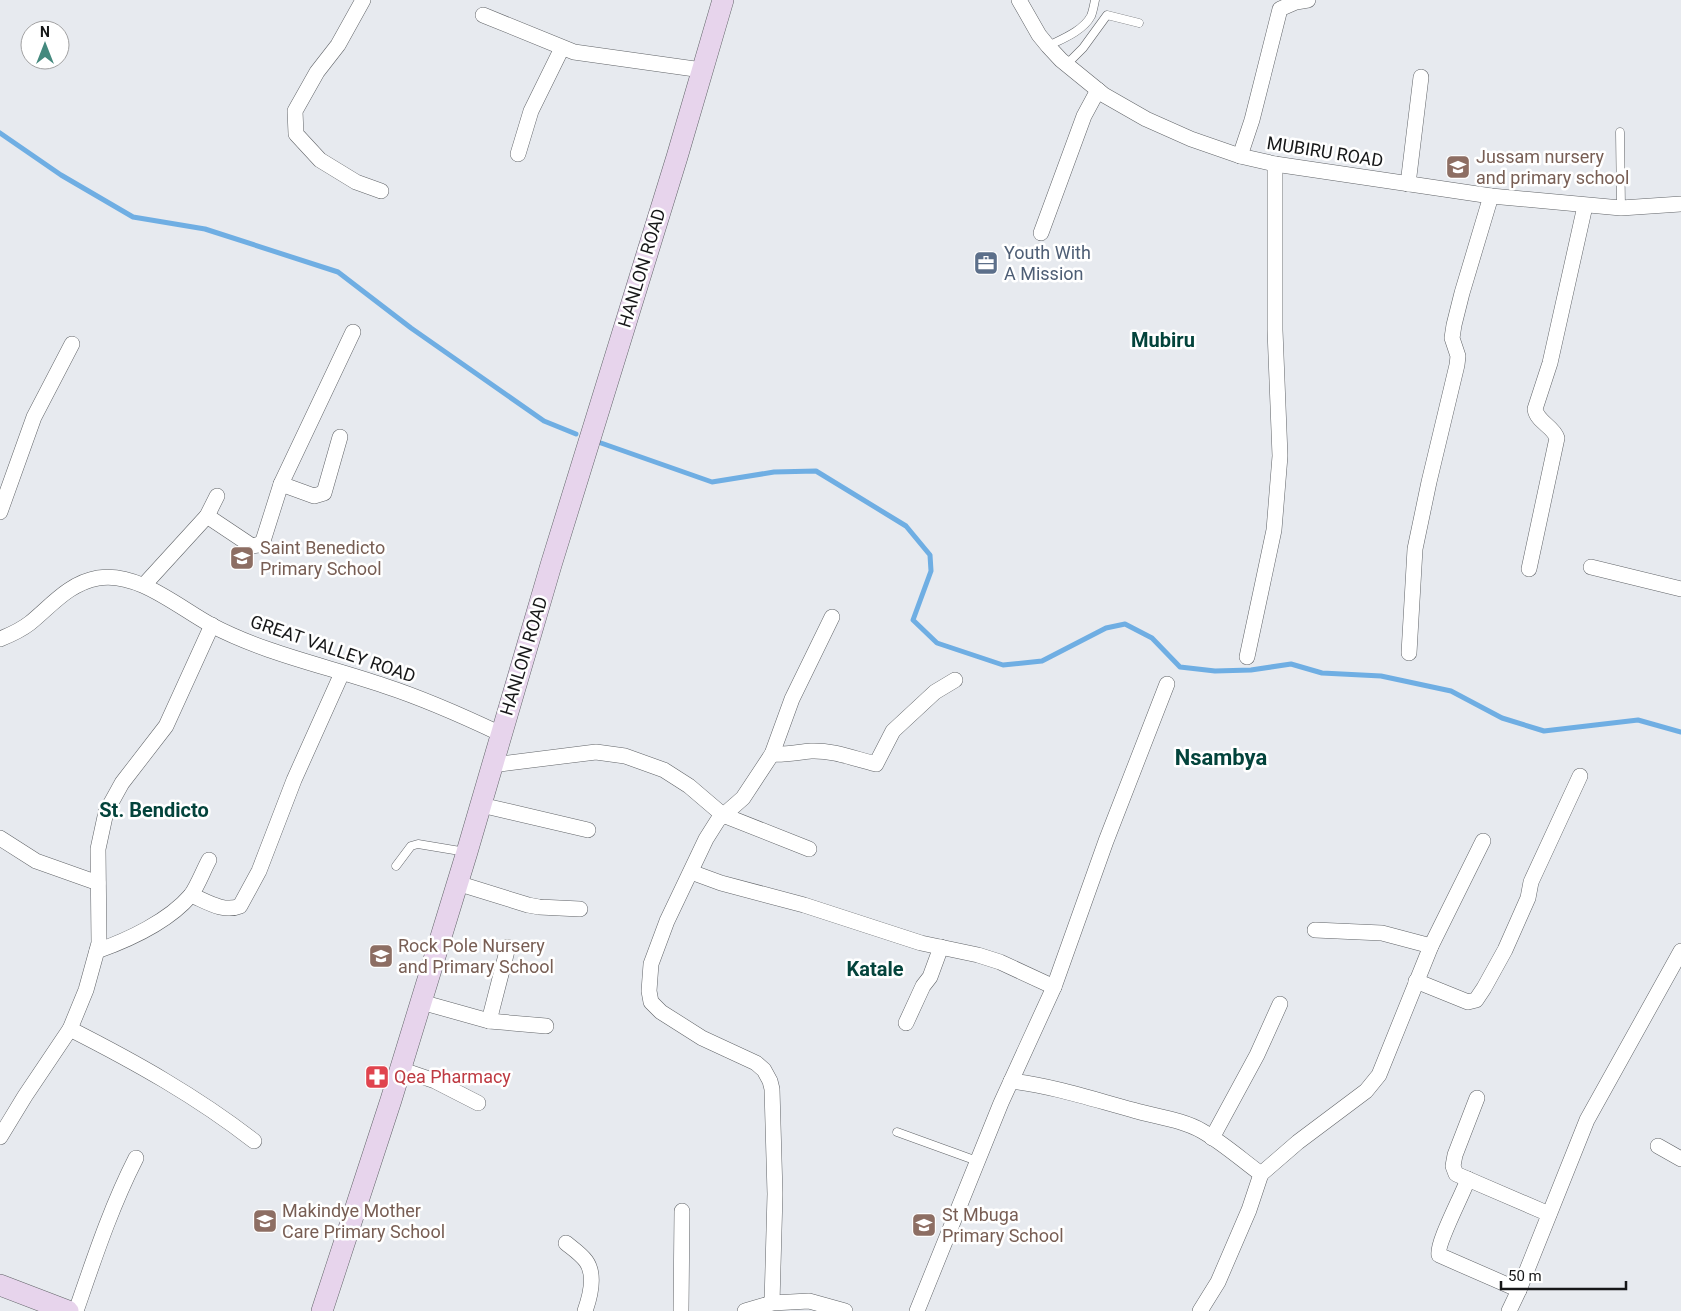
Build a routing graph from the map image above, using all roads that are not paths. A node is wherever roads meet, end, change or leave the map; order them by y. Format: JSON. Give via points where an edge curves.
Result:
{"nodes":[{"id":1,"x":363,"y":0,"type":"edge"},
{"id":2,"x":723,"y":0,"type":"edge"},
{"id":3,"x":1019,"y":0,"type":"edge"},
{"id":4,"x":1096,"y":0,"type":"edge"},
{"id":5,"x":1308,"y":0,"type":"edge"},
{"id":6,"x":483,"y":15,"type":"dead end"},
{"id":7,"x":1139,"y":23,"type":"dead end"},
{"id":8,"x":1048,"y":46,"type":"junction"},
{"id":9,"x":562,"y":48,"type":"junction"},
{"id":10,"x":1066,"y":65,"type":"junction"},
{"id":11,"x":702,"y":70,"type":"junction"},
{"id":12,"x":1422,"y":77,"type":"dead end"},
{"id":13,"x":1098,"y":90,"type":"junction"},
{"id":14,"x":1620,"y":132,"type":"dead end"},
{"id":15,"x":518,"y":154,"type":"dead end"},
{"id":16,"x":1240,"y":156,"type":"junction"},
{"id":17,"x":1276,"y":164,"type":"junction"},
{"id":18,"x":1408,"y":184,"type":"junction"},
{"id":19,"x":381,"y":191,"type":"dead end"},
{"id":20,"x":1491,"y":196,"type":"junction"},
{"id":21,"x":1681,"y":204,"type":"edge"},
{"id":22,"x":1585,"y":206,"type":"junction"},
{"id":23,"x":1621,"y":208,"type":"junction"},
{"id":24,"x":1041,"y":233,"type":"dead end"},
{"id":25,"x":353,"y":332,"type":"dead end"},
{"id":26,"x":72,"y":344,"type":"dead end"},
{"id":27,"x":340,"y":437,"type":"dead end"},
{"id":28,"x":281,"y":484,"type":"junction"},
{"id":29,"x":217,"y":496,"type":"dead end"},
{"id":30,"x":0,"y":512,"type":"edge"},
{"id":31,"x":207,"y":516,"type":"junction"},
{"id":32,"x":1591,"y":567,"type":"dead end"},
{"id":33,"x":1529,"y":569,"type":"dead end"},
{"id":34,"x":144,"y":585,"type":"junction"},
{"id":35,"x":1681,"y":589,"type":"edge"},
{"id":36,"x":832,"y":617,"type":"dead end"},
{"id":37,"x":212,"y":626,"type":"junction"},
{"id":38,"x":0,"y":639,"type":"edge"},
{"id":39,"x":1409,"y":653,"type":"dead end"},
{"id":40,"x":1247,"y":658,"type":"dead end"},
{"id":41,"x":342,"y":673,"type":"junction"},
{"id":42,"x":955,"y":680,"type":"dead end"},
{"id":43,"x":1167,"y":684,"type":"dead end"},
{"id":44,"x":501,"y":734,"type":"junction"},
{"id":45,"x":772,"y":754,"type":"junction"},
{"id":46,"x":492,"y":765,"type":"junction"},
{"id":47,"x":1580,"y":776,"type":"dead end"},
{"id":48,"x":481,"y":805,"type":"junction"},
{"id":49,"x":723,"y":816,"type":"junction"},
{"id":50,"x":588,"y":830,"type":"dead end"},
{"id":51,"x":0,"y":838,"type":"edge"},
{"id":52,"x":1483,"y":841,"type":"dead end"},
{"id":53,"x":809,"y":849,"type":"dead end"},
{"id":54,"x":467,"y":852,"type":"junction"},
{"id":55,"x":209,"y":860,"type":"dead end"},
{"id":56,"x":396,"y":866,"type":"dead end"},
{"id":57,"x":691,"y":872,"type":"junction"},
{"id":58,"x":98,"y":882,"type":"junction"},
{"id":59,"x":457,"y":883,"type":"junction"},
{"id":60,"x":191,"y":895,"type":"junction"},
{"id":61,"x":580,"y":909,"type":"dead end"},
{"id":62,"x":1315,"y":930,"type":"dead end"},
{"id":63,"x":1431,"y":946,"type":"junction"},
{"id":64,"x":508,"y":947,"type":"dead end"},
{"id":65,"x":941,"y":947,"type":"junction"},
{"id":66,"x":97,"y":951,"type":"junction"},
{"id":67,"x":1681,"y":952,"type":"edge"},
{"id":68,"x":1416,"y":981,"type":"junction"},
{"id":69,"x":1054,"y":987,"type":"junction"},
{"id":70,"x":421,"y":1002,"type":"junction"},
{"id":71,"x":1280,"y":1004,"type":"dead end"},
{"id":72,"x":489,"y":1022,"type":"junction"},
{"id":73,"x":906,"y":1023,"type":"dead end"},
{"id":74,"x":546,"y":1026,"type":"dead end"},
{"id":75,"x":70,"y":1029,"type":"junction"},
{"id":76,"x":400,"y":1069,"type":"junction"},
{"id":77,"x":1011,"y":1081,"type":"junction"},
{"id":78,"x":1477,"y":1098,"type":"dead end"},
{"id":79,"x":478,"y":1103,"type":"dead end"},
{"id":80,"x":897,"y":1132,"type":"dead end"},
{"id":81,"x":0,"y":1137,"type":"edge"},
{"id":82,"x":1212,"y":1138,"type":"junction"},
{"id":83,"x":254,"y":1141,"type":"dead end"},
{"id":84,"x":1658,"y":1146,"type":"dead end"},
{"id":85,"x":136,"y":1158,"type":"dead end"},
{"id":86,"x":1681,"y":1159,"type":"edge"},
{"id":87,"x":977,"y":1161,"type":"junction"},
{"id":88,"x":1261,"y":1174,"type":"junction"},
{"id":89,"x":1468,"y":1179,"type":"junction"},
{"id":90,"x":682,"y":1211,"type":"dead end"},
{"id":91,"x":1549,"y":1214,"type":"junction"},
{"id":92,"x":566,"y":1243,"type":"dead end"},
{"id":93,"x":0,"y":1284,"type":"edge"},
{"id":94,"x":1520,"y":1290,"type":"junction"},
{"id":95,"x":772,"y":1303,"type":"junction"},
{"id":96,"x":68,"y":1311,"type":"edge"},
{"id":97,"x":76,"y":1311,"type":"edge"},
{"id":98,"x":322,"y":1311,"type":"edge"},
{"id":99,"x":585,"y":1311,"type":"edge"},
{"id":100,"x":681,"y":1311,"type":"edge"},
{"id":101,"x":745,"y":1311,"type":"edge"},
{"id":102,"x":845,"y":1311,"type":"edge"},
{"id":103,"x":917,"y":1311,"type":"edge"},
{"id":104,"x":1200,"y":1311,"type":"edge"},
{"id":105,"x":1509,"y":1311,"type":"edge"}],
"edges":[{"from":1,"to":19,"type":"street","via":[[295,111],[296,134],[320,160],[356,182]]},
{"from":2,"to":11,"type":"main road","name":"HANLON ROAD"},
{"from":3,"to":8,"type":"street","name":"MUBIRU ROAD"},
{"from":4,"to":8,"type":"lane","via":[[1091,16],[1083,25]]},
{"from":5,"to":16,"type":"street","via":[[1280,9]]},
{"from":6,"to":9,"type":"street"},
{"from":7,"to":10,"type":"lane","via":[[1107,15]]},
{"from":8,"to":10,"type":"street","name":"MUBIRU ROAD"},
{"from":9,"to":11,"type":"street"},
{"from":9,"to":15,"type":"street","via":[[531,111]]},
{"from":10,"to":13,"type":"street","name":"MUBIRU ROAD"},
{"from":11,"to":44,"type":"main road","name":"HANLON ROAD"},
{"from":12,"to":18,"type":"street"},
{"from":13,"to":16,"type":"street","name":"MUBIRU ROAD","via":[[1146,120]]},
{"from":13,"to":24,"type":"street","via":[[1084,116]]},
{"from":14,"to":23,"type":"lane"},
{"from":16,"to":17,"type":"street","name":"MUBIRU ROAD"},
{"from":17,"to":18,"type":"street","name":"MUBIRU ROAD"},
{"from":17,"to":40,"type":"street","via":[[1275,330],[1280,456],[1274,530]]},
{"from":18,"to":20,"type":"street","name":"MUBIRU ROAD"},
{"from":20,"to":22,"type":"street","name":"MUBIRU ROAD"},
{"from":20,"to":39,"type":"street","via":[[1454,325],[1452,338],[1458,356],[1457,365],[1415,548]]},
{"from":21,"to":23,"type":"street","name":"MUBIRU ROAD"},
{"from":22,"to":23,"type":"street","name":"MUBIRU ROAD"},
{"from":22,"to":33,"type":"street","via":[[1550,363],[1535,409],[1557,438]]},
{"from":25,"to":28,"type":"street"},
{"from":26,"to":30,"type":"street","via":[[34,417]]},
{"from":27,"to":28,"type":"street","via":[[324,493],[314,496]]},
{"from":28,"to":31,"type":"street","via":[[263,541],[258,545],[252,546]]},
{"from":29,"to":31,"type":"street"},
{"from":31,"to":34,"type":"street"},
{"from":32,"to":35,"type":"street"},
{"from":34,"to":37,"type":"street","name":"GREAT VALLEY ROAD"},
{"from":34,"to":38,"type":"street","name":"GREAT VALLEY ROAD","via":[[111,577],[88,580],[65,592],[29,623]]},
{"from":36,"to":45,"type":"street","via":[[792,699]]},
{"from":37,"to":41,"type":"street","name":"GREAT VALLEY ROAD","via":[[265,649]]},
{"from":37,"to":58,"type":"street","via":[[166,726],[122,783],[106,812],[98,849]]},
{"from":41,"to":44,"type":"street","name":"GREAT VALLEY ROAD","via":[[418,697]]},
{"from":41,"to":60,"type":"street","via":[[294,780],[259,872],[240,906],[224,909]]},
{"from":42,"to":45,"type":"street","via":[[935,692],[894,731],[876,764],[812,751]]},
{"from":43,"to":69,"type":"street"},
{"from":44,"to":46,"type":"main road","name":"HANLON ROAD"},
{"from":45,"to":49,"type":"street","via":[[743,798]]},
{"from":46,"to":48,"type":"main road","name":"HANLON ROAD"},
{"from":46,"to":49,"type":"street","via":[[596,752],[625,756],[664,770],[689,786]]},
{"from":47,"to":68,"type":"street","via":[[1531,882],[1528,898],[1505,950],[1476,1000],[1468,1002]]},
{"from":48,"to":50,"type":"street"},
{"from":48,"to":54,"type":"main road","name":"HANLON ROAD"},
{"from":49,"to":53,"type":"street"},
{"from":49,"to":57,"type":"street","via":[[706,840]]},
{"from":51,"to":58,"type":"street","via":[[36,861]]},
{"from":52,"to":63,"type":"street"},
{"from":54,"to":56,"type":"lane","via":[[418,844],[411,846]]},
{"from":54,"to":59,"type":"main road","name":"HANLON ROAD"},
{"from":55,"to":60,"type":"street"},
{"from":57,"to":65,"type":"street"},
{"from":57,"to":95,"type":"street","via":[[650,964],[651,1002],[660,1012],[702,1038],[756,1063],[770,1080],[775,1194]]},
{"from":58,"to":66,"type":"street","via":[[100,935]]},
{"from":59,"to":61,"type":"street","via":[[528,905]]},
{"from":59,"to":70,"type":"main road","name":"HANLON ROAD"},
{"from":60,"to":66,"type":"street","via":[[136,936]]},
{"from":62,"to":63,"type":"street","via":[[1382,933]]},
{"from":63,"to":68,"type":"street"},
{"from":64,"to":72,"type":"street"},
{"from":65,"to":69,"type":"street","via":[[1000,962]]},
{"from":65,"to":73,"type":"street","via":[[930,977]]},
{"from":66,"to":75,"type":"street"},
{"from":67,"to":91,"type":"street","via":[[1587,1120]]},
{"from":68,"to":88,"type":"street","via":[[1384,1065],[1366,1091]]},
{"from":69,"to":77,"type":"street"},
{"from":70,"to":72,"type":"street"},
{"from":70,"to":76,"type":"main road","name":"HANLON ROAD"},
{"from":71,"to":82,"type":"street","via":[[1257,1055]]},
{"from":72,"to":74,"type":"street"},
{"from":75,"to":81,"type":"street"},
{"from":75,"to":83,"type":"street","via":[[135,1062],[224,1118]]},
{"from":76,"to":79,"type":"street","via":[[435,1081]]},
{"from":76,"to":98,"type":"main road","name":"HANLON ROAD"},
{"from":77,"to":82,"type":"street","via":[[1089,1097],[1178,1121]]},
{"from":77,"to":87,"type":"street"},
{"from":78,"to":89,"type":"street","via":[[1453,1166],[1456,1174]]},
{"from":80,"to":87,"type":"lane"},
{"from":82,"to":88,"type":"street"},
{"from":84,"to":86,"type":"street"},
{"from":85,"to":97,"type":"street","via":[[101,1239]]},
{"from":87,"to":103,"type":"street"},
{"from":88,"to":104,"type":"street","via":[[1218,1282]]},
{"from":89,"to":91,"type":"street"},
{"from":89,"to":94,"type":"street","via":[[1442,1238],[1439,1255]]},
{"from":90,"to":100,"type":"street"},
{"from":91,"to":94,"type":"street"},
{"from":92,"to":99,"type":"street","via":[[590,1267],[590,1296]]},
{"from":93,"to":96,"type":"main road"},
{"from":94,"to":105,"type":"street"},
{"from":95,"to":101,"type":"street"},
{"from":95,"to":102,"type":"street","via":[[809,1301]]}]}
